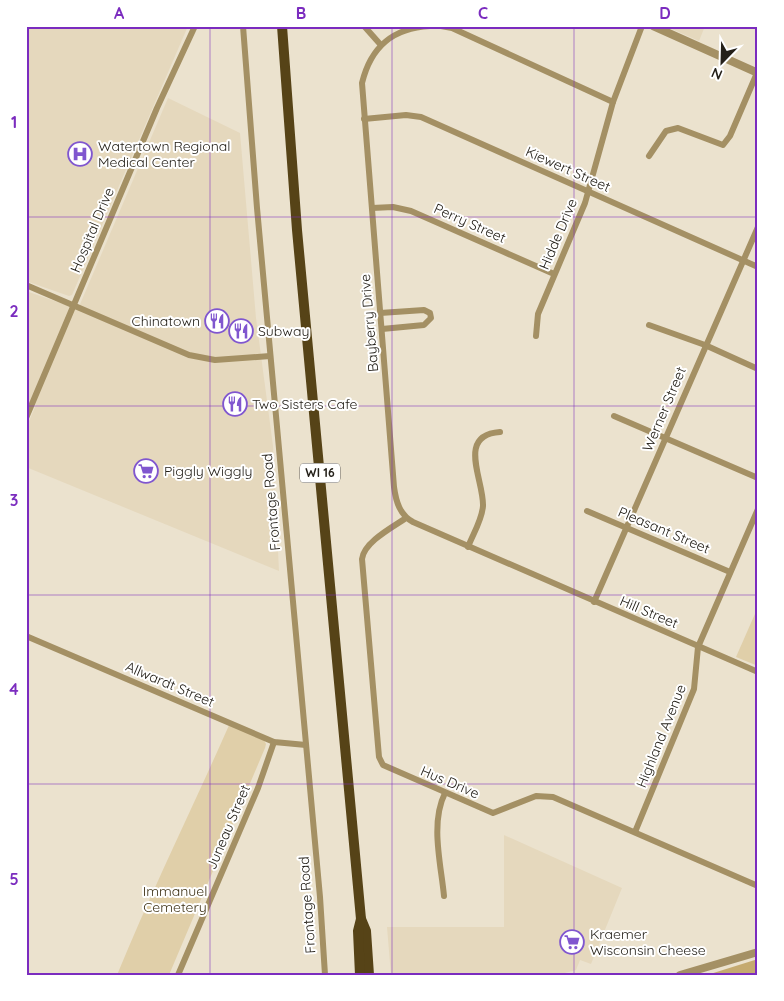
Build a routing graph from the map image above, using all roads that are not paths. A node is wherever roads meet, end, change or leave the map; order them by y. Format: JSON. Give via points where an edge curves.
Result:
{"nodes":[{"id":1,"x":195,"y":26,"type":"edge"},
{"id":2,"x":243,"y":26,"type":"edge"},
{"id":3,"x":282,"y":26,"type":"edge"},
{"id":4,"x":364,"y":26,"type":"edge"},
{"id":5,"x":430,"y":26,"type":"edge"},
{"id":6,"x":442,"y":26,"type":"edge"},
{"id":7,"x":642,"y":26,"type":"edge"},
{"id":8,"x":653,"y":26,"type":"edge"},
{"id":9,"x":380,"y":44,"type":"junction"},
{"id":10,"x":757,"y":73,"type":"edge"},
{"id":11,"x":613,"y":102,"type":"junction"},
{"id":12,"x":364,"y":119,"type":"junction"},
{"id":13,"x":649,"y":156,"type":"dead end"},
{"id":14,"x":589,"y":192,"type":"junction"},
{"id":15,"x":372,"y":208,"type":"junction"},
{"id":16,"x":758,"y":227,"type":"edge"},
{"id":17,"x":743,"y":261,"type":"junction"},
{"id":18,"x":758,"y":267,"type":"edge"},
{"id":19,"x":554,"y":274,"type":"junction"},
{"id":20,"x":26,"y":285,"type":"edge"},
{"id":21,"x":74,"y":304,"type":"junction"},
{"id":22,"x":380,"y":312,"type":"junction"},
{"id":23,"x":649,"y":325,"type":"dead end"},
{"id":24,"x":382,"y":328,"type":"junction"},
{"id":25,"x":536,"y":336,"type":"dead end"},
{"id":26,"x":705,"y":345,"type":"junction"},
{"id":27,"x":270,"y":356,"type":"junction"},
{"id":28,"x":758,"y":369,"type":"edge"},
{"id":29,"x":614,"y":416,"type":"dead end"},
{"id":30,"x":26,"y":418,"type":"edge"},
{"id":31,"x":500,"y":432,"type":"dead end"},
{"id":32,"x":665,"y":438,"type":"junction"},
{"id":33,"x":758,"y":478,"type":"edge"},
{"id":34,"x":758,"y":509,"type":"edge"},
{"id":35,"x":587,"y":511,"type":"dead end"},
{"id":36,"x":406,"y":518,"type":"junction"},
{"id":37,"x":626,"y":527,"type":"junction"},
{"id":38,"x":468,"y":547,"type":"junction"},
{"id":39,"x":730,"y":572,"type":"junction"},
{"id":40,"x":594,"y":602,"type":"junction"},
{"id":41,"x":26,"y":636,"type":"edge"},
{"id":42,"x":698,"y":647,"type":"junction"},
{"id":43,"x":758,"y":672,"type":"edge"},
{"id":44,"x":274,"y":742,"type":"junction"},
{"id":45,"x":306,"y":745,"type":"junction"},
{"id":46,"x":445,"y":793,"type":"junction"},
{"id":47,"x":635,"y":832,"type":"junction"},
{"id":48,"x":758,"y":886,"type":"edge"},
{"id":49,"x":444,"y":896,"type":"dead end"},
{"id":50,"x":361,"y":919,"type":"junction"},
{"id":51,"x":758,"y":952,"type":"edge"},
{"id":52,"x":178,"y":975,"type":"edge"},
{"id":53,"x":325,"y":975,"type":"edge"},
{"id":54,"x":360,"y":975,"type":"edge"},
{"id":55,"x":369,"y":975,"type":"edge"},
{"id":56,"x":680,"y":975,"type":"edge"}],
"edges":[{"from":1,"to":21,"type":"street","name":"Hospital Drive"},
{"from":2,"to":27,"type":"street","name":"Frontage Road"},
{"from":3,"to":50,"type":"highway","number":"WI 16","via":[[293,182]]},
{"from":4,"to":9,"type":"street"},
{"from":5,"to":9,"type":"street","via":[[401,32]]},
{"from":6,"to":11,"type":"street"},
{"from":7,"to":11,"type":"street","name":"Hidde Drive"},
{"from":8,"to":10,"type":"street"},
{"from":9,"to":12,"type":"street","name":"Bayberry Drive","via":[[362,83]]},
{"from":10,"to":13,"type":"street","via":[[730,136],[723,144],[678,128],[666,131]]},
{"from":11,"to":14,"type":"street","name":"Hidde Drive"},
{"from":12,"to":14,"type":"street","name":"Kiewert Street","via":[[406,115],[421,117]]},
{"from":12,"to":15,"type":"street","name":"Bayberry Drive"},
{"from":14,"to":17,"type":"street","name":"Kiewert Street"},
{"from":14,"to":19,"type":"street","name":"Hidde Drive"},
{"from":15,"to":19,"type":"street","name":"Perry Street","via":[[392,207],[410,211]]},
{"from":15,"to":22,"type":"street","name":"Bayberry Drive"},
{"from":16,"to":17,"type":"street","name":"Werner Street"},
{"from":17,"to":18,"type":"street","name":"Kiewert Street"},
{"from":17,"to":26,"type":"street","name":"Werner Street"},
{"from":19,"to":25,"type":"street","name":"Hidde Drive","via":[[538,314]]},
{"from":20,"to":21,"type":"street"},
{"from":21,"to":27,"type":"street","via":[[202,359]]},
{"from":21,"to":30,"type":"street","name":"Hospital Drive"},
{"from":22,"to":24,"type":"street","name":"Bayberry Drive"},
{"from":22,"to":24,"type":"street","via":[[424,310],[430,313],[431,318],[424,325]]},
{"from":23,"to":26,"type":"street"},
{"from":24,"to":36,"type":"street","name":"Bayberry Drive","via":[[394,487],[396,501]]},
{"from":26,"to":28,"type":"street"},
{"from":26,"to":32,"type":"street","name":"Werner Street"},
{"from":27,"to":45,"type":"street","name":"Frontage Road"},
{"from":29,"to":32,"type":"street"},
{"from":31,"to":38,"type":"street","via":[[486,433],[476,448],[474,458],[483,507]]},
{"from":32,"to":33,"type":"street"},
{"from":32,"to":37,"type":"street","name":"Werner Street"},
{"from":34,"to":39,"type":"street","name":"Highland Avenue"},
{"from":35,"to":37,"type":"street","name":"Pleasant Street"},
{"from":36,"to":38,"type":"street"},
{"from":36,"to":46,"type":"street","name":"Hus Drive","via":[[369,546],[362,559],[379,757],[389,769]]},
{"from":37,"to":39,"type":"street","name":"Pleasant Street"},
{"from":37,"to":40,"type":"street","name":"Werner Street"},
{"from":38,"to":40,"type":"street","name":"Hill Street"},
{"from":39,"to":42,"type":"street","name":"Highland Avenue"},
{"from":40,"to":42,"type":"street","name":"Hill Street"},
{"from":41,"to":44,"type":"street","name":"Allwardt Street"},
{"from":42,"to":43,"type":"street","name":"Hill Street"},
{"from":42,"to":47,"type":"street","name":"Highland Avenue","via":[[694,689]]},
{"from":44,"to":45,"type":"street","name":"Allwardt Street"},
{"from":44,"to":52,"type":"street","name":"Juneau Street"},
{"from":45,"to":53,"type":"street","name":"Frontage Road"},
{"from":46,"to":47,"type":"street","name":"Hus Drive","via":[[493,813],[546,795]]},
{"from":46,"to":49,"type":"street","via":[[438,806],[437,824]]},
{"from":47,"to":48,"type":"street","name":"Hus Drive"},
{"from":50,"to":54,"type":"highway","number":"WI 16","via":[[358,931]]},
{"from":50,"to":55,"type":"highway","number":"WI 16","via":[[366,931]]},
{"from":51,"to":56,"type":"street"}]}
